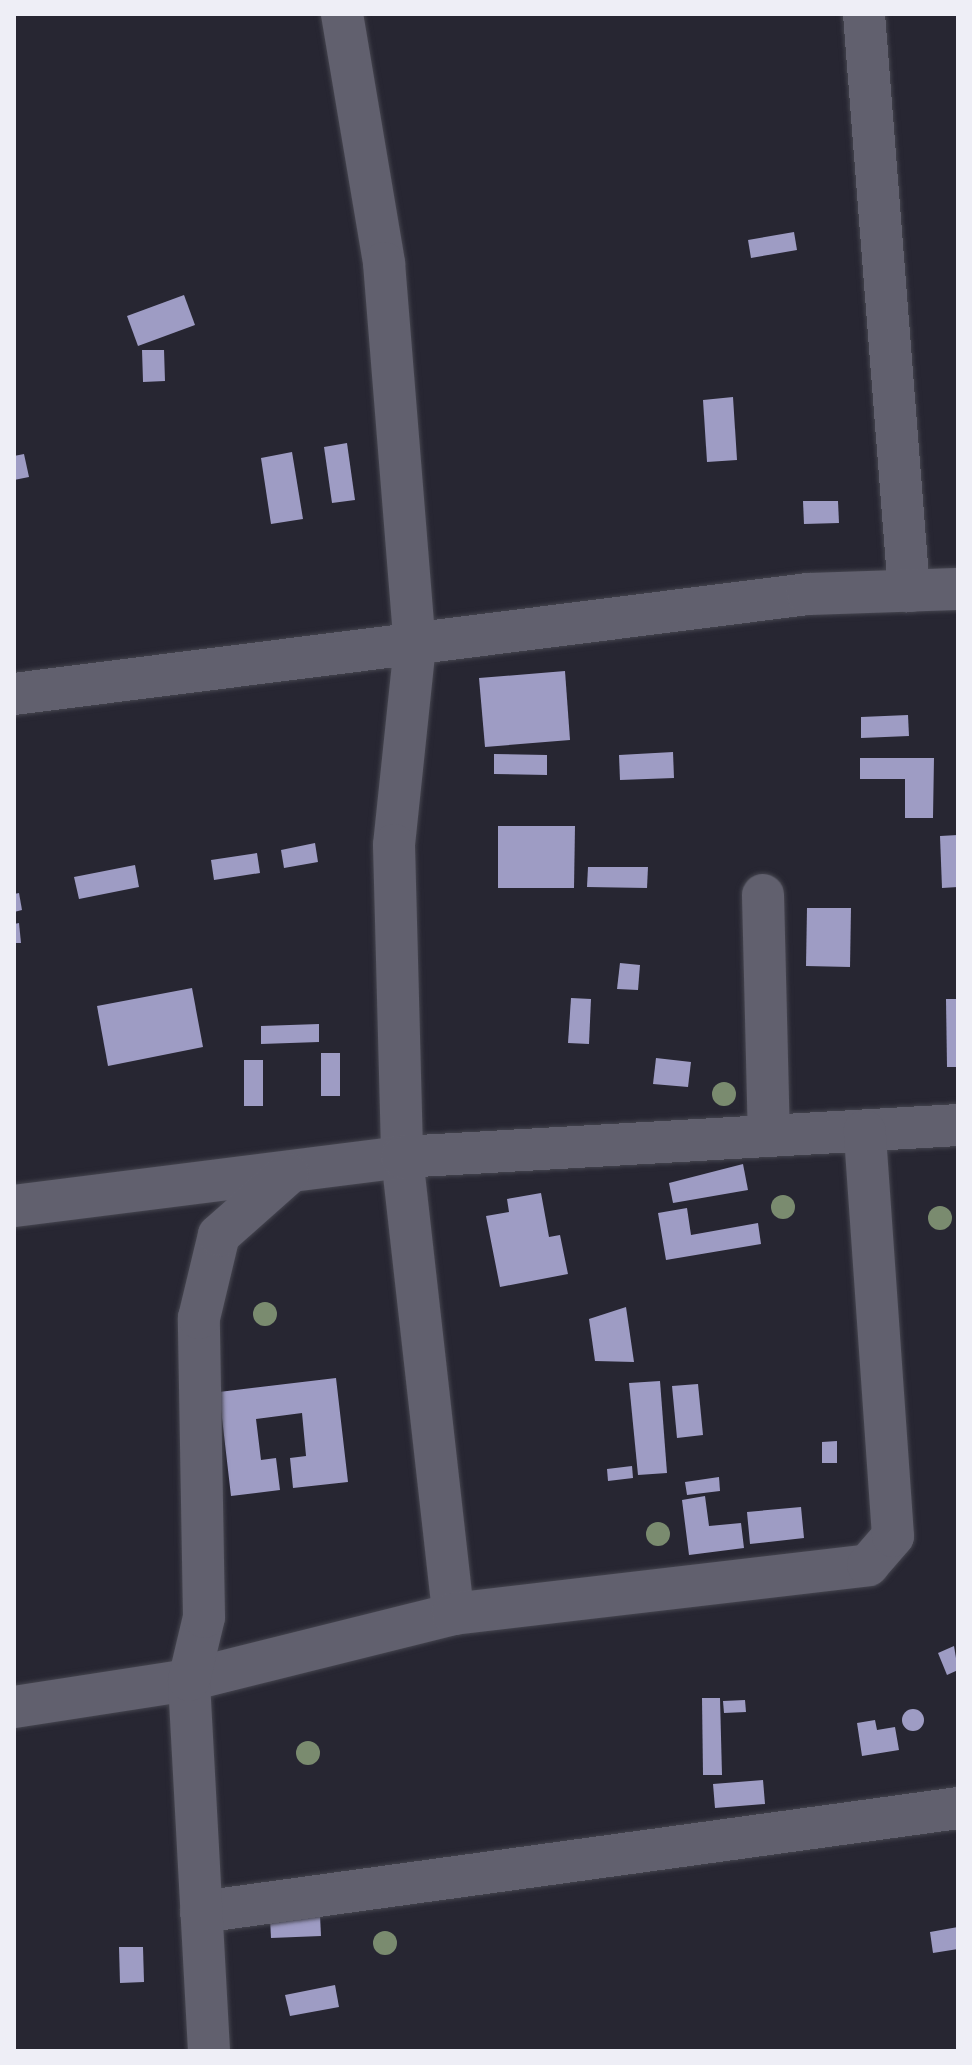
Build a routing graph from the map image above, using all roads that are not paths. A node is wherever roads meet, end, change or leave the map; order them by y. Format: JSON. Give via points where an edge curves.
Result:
{"nodes":[{"id":1,"x":342,"y":14,"type":"edge"},
{"id":2,"x":864,"y":14,"type":"edge"},
{"id":3,"x":958,"y":589,"type":"edge"},
{"id":4,"x":909,"y":591,"type":"junction"},
{"id":5,"x":415,"y":645,"type":"junction"},
{"id":6,"x":14,"y":694,"type":"edge"},
{"id":7,"x":763,"y":895,"type":"dead end"},
{"id":8,"x":958,"y":1125,"type":"edge"},
{"id":9,"x":865,"y":1131,"type":"junction"},
{"id":10,"x":769,"y":1136,"type":"junction"},
{"id":11,"x":402,"y":1157,"type":"junction"},
{"id":12,"x":288,"y":1174,"type":"junction"},
{"id":13,"x":14,"y":1206,"type":"edge"},
{"id":14,"x":453,"y":1614,"type":"junction"},
{"id":15,"x":189,"y":1680,"type":"junction"},
{"id":16,"x":14,"y":1707,"type":"edge"},
{"id":17,"x":958,"y":1808,"type":"edge"},
{"id":18,"x":201,"y":1912,"type":"junction"},
{"id":19,"x":209,"y":2051,"type":"edge"}],
"edges":[{"from":1,"to":5,"type":"street","via":[[384,263]]},
{"from":2,"to":4,"type":"street"},
{"from":3,"to":4,"type":"street"},
{"from":4,"to":5,"type":"street","via":[[808,594]]},
{"from":5,"to":6,"type":"street"},
{"from":5,"to":11,"type":"street","via":[[394,845]]},
{"from":7,"to":10,"type":"street"},
{"from":8,"to":9,"type":"street"},
{"from":9,"to":10,"type":"street"},
{"from":9,"to":14,"type":"street","via":[[893,1536],[868,1565]]},
{"from":10,"to":11,"type":"street"},
{"from":11,"to":12,"type":"street"},
{"from":11,"to":14,"type":"street"},
{"from":12,"to":13,"type":"street"},
{"from":12,"to":15,"type":"street","via":[[219,1235],[199,1318],[204,1617]]},
{"from":14,"to":15,"type":"street"},
{"from":15,"to":16,"type":"street"},
{"from":15,"to":18,"type":"street"},
{"from":17,"to":18,"type":"street"},
{"from":18,"to":19,"type":"street"}]}
